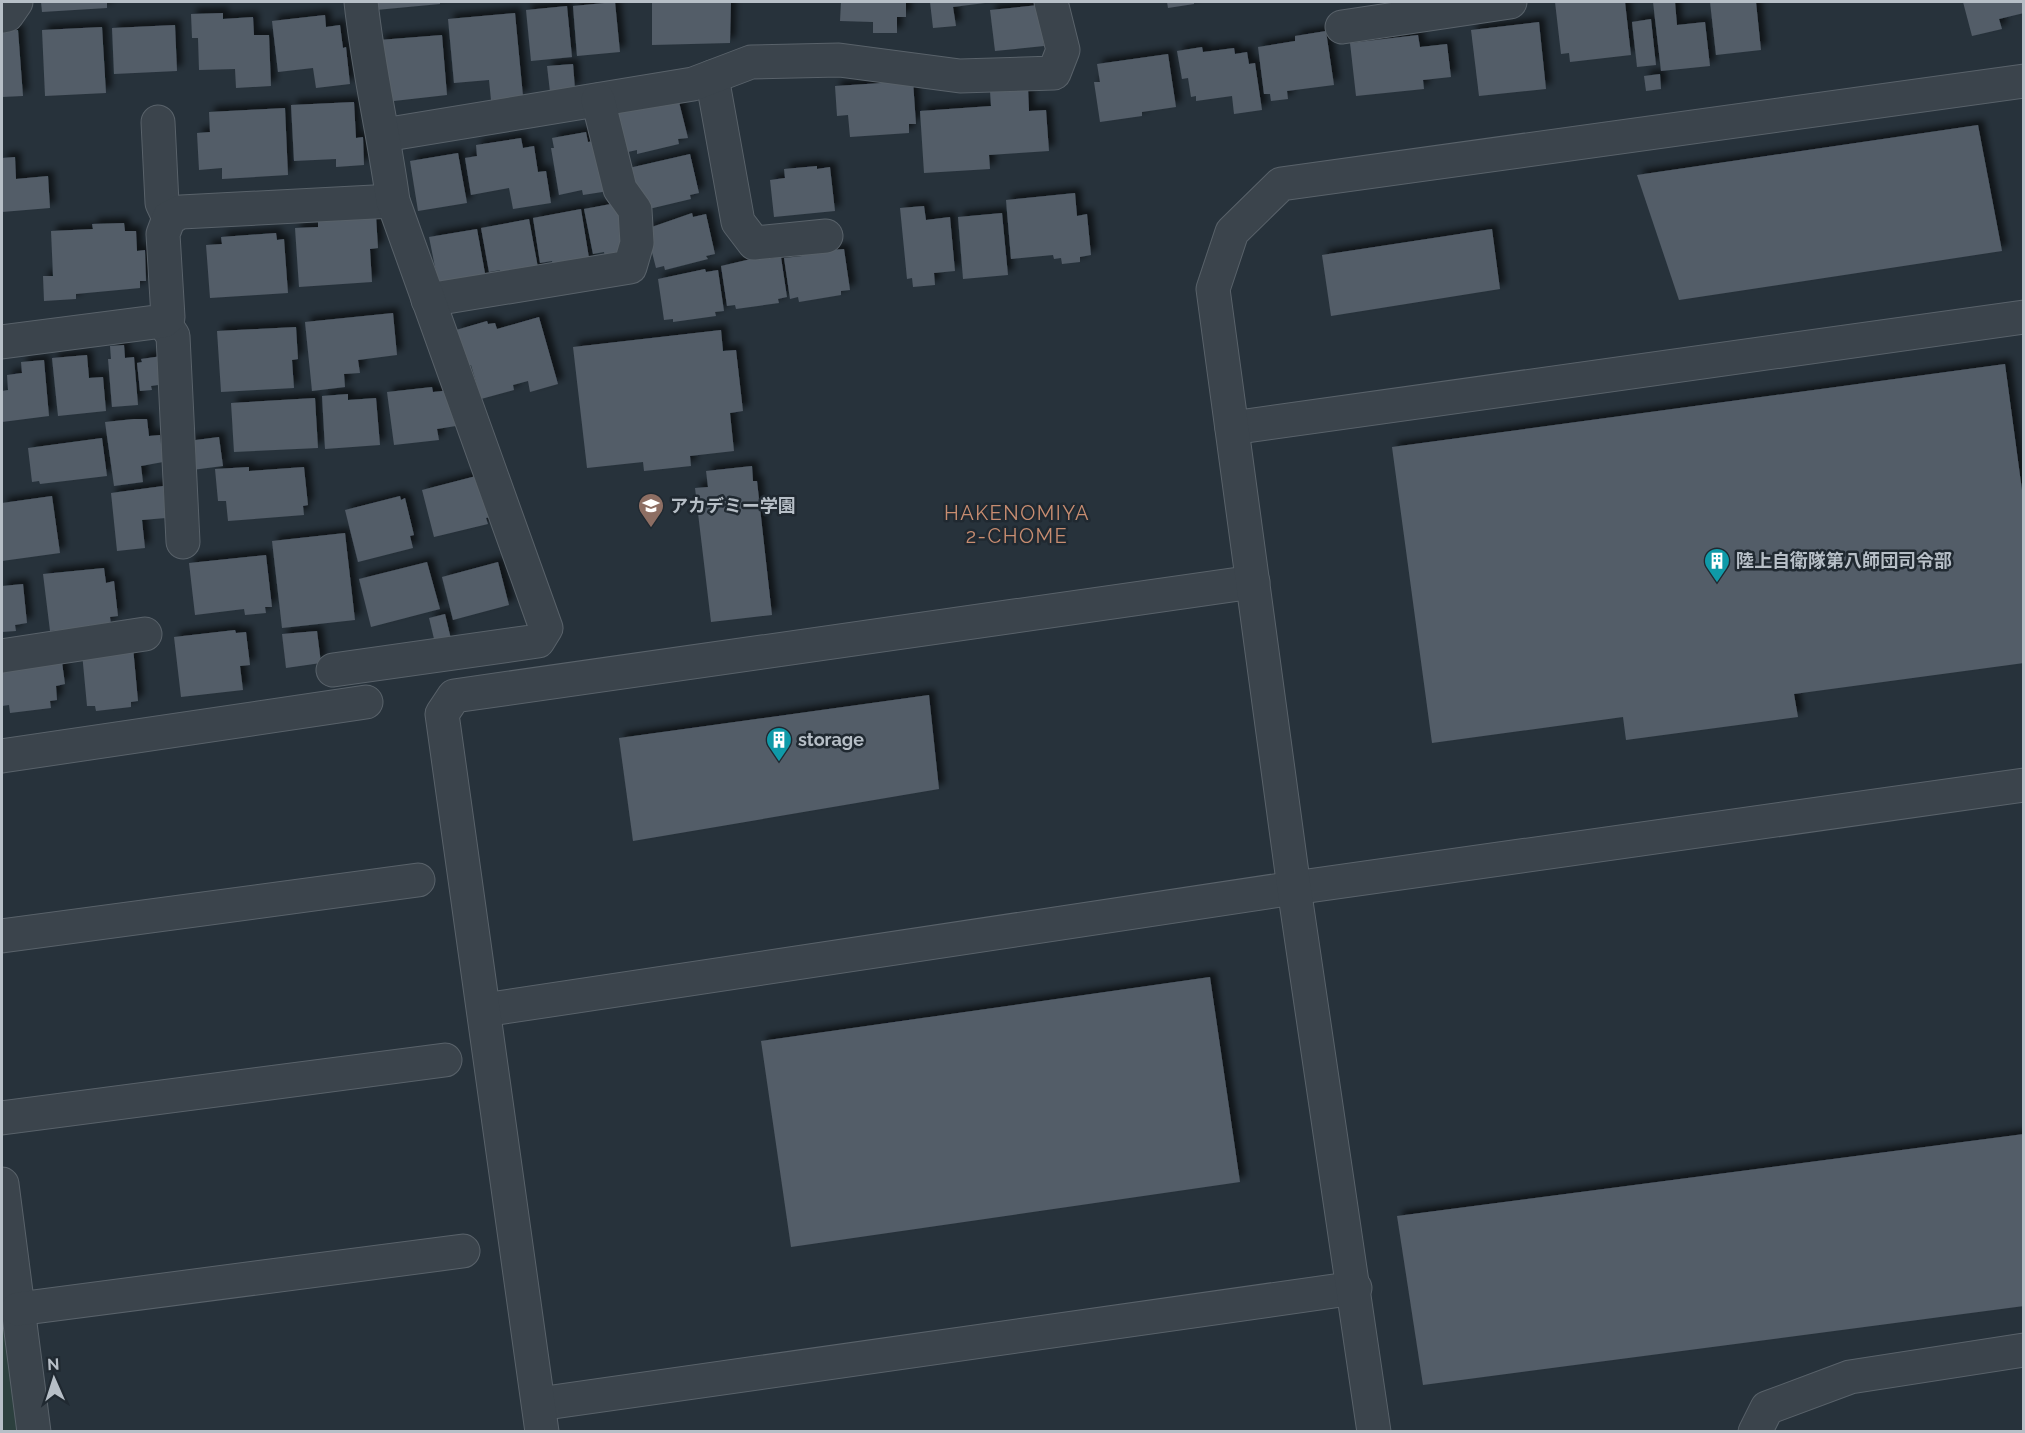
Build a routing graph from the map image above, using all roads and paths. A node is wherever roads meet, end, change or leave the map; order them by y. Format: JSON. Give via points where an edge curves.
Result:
{"nodes":[{"id":1,"x":16,"y":2,"type":"edge"},
{"id":2,"x":361,"y":2,"type":"edge"},
{"id":3,"x":1051,"y":2,"type":"edge"},
{"id":4,"x":1510,"y":2,"type":"edge"},
{"id":5,"x":2,"y":16,"type":"edge"},
{"id":6,"x":1342,"y":27,"type":"dead end"},
{"id":7,"x":712,"y":77,"type":"junction"},
{"id":8,"x":2024,"y":81,"type":"edge"},
{"id":9,"x":598,"y":100,"type":"junction"},
{"id":10,"x":158,"y":122,"type":"dead end"},
{"id":11,"x":384,"y":135,"type":"junction"},
{"id":12,"x":393,"y":201,"type":"junction"},
{"id":13,"x":169,"y":218,"type":"junction"},
{"id":14,"x":826,"y":237,"type":"dead end"},
{"id":15,"x":428,"y":300,"type":"junction"},
{"id":16,"x":2024,"y":317,"type":"edge"},
{"id":17,"x":163,"y":321,"type":"junction"},
{"id":18,"x":2,"y":342,"type":"edge"},
{"id":19,"x":1232,"y":428,"type":"junction"},
{"id":20,"x":183,"y":543,"type":"dead end"},
{"id":21,"x":1252,"y":582,"type":"junction"},
{"id":22,"x":145,"y":634,"type":"dead end"},
{"id":23,"x":2,"y":656,"type":"edge"},
{"id":24,"x":333,"y":670,"type":"dead end"},
{"id":25,"x":366,"y":702,"type":"dead end"},
{"id":26,"x":2,"y":756,"type":"edge"},
{"id":27,"x":2024,"y":785,"type":"edge"},
{"id":28,"x":418,"y":880,"type":"dead end"},
{"id":29,"x":1294,"y":888,"type":"junction"},
{"id":30,"x":2,"y":936,"type":"edge"},
{"id":31,"x":484,"y":1010,"type":"junction"},
{"id":32,"x":445,"y":1060,"type":"dead end"},
{"id":33,"x":2,"y":1118,"type":"edge"},
{"id":34,"x":2,"y":1184,"type":"edge"},
{"id":35,"x":463,"y":1251,"type":"dead end"},
{"id":36,"x":1355,"y":1288,"type":"junction"},
{"id":37,"x":18,"y":1309,"type":"junction"},
{"id":38,"x":2024,"y":1350,"type":"edge"},
{"id":39,"x":540,"y":1418,"type":"edge"},
{"id":40,"x":34,"y":1431,"type":"edge"},
{"id":41,"x":1374,"y":1431,"type":"edge"},
{"id":42,"x":1755,"y":1431,"type":"edge"}],
"edges":[{"from":1,"to":5,"type":"street"},
{"from":2,"to":11,"type":"street","via":[[366,50]]},
{"from":3,"to":7,"type":"street","via":[[1063,50],[1054,73],[960,76],[839,60],[751,62]]},
{"from":4,"to":6,"type":"street"},
{"from":7,"to":9,"type":"street","via":[[693,84]]},
{"from":7,"to":14,"type":"street","via":[[738,222],[754,243]]},
{"from":8,"to":19,"type":"street","via":[[1281,184],[1232,232],[1213,289]]},
{"from":9,"to":11,"type":"street"},
{"from":9,"to":15,"type":"street","via":[[620,189],[635,210],[637,243],[630,267]]},
{"from":10,"to":13,"type":"street","via":[[162,203]]},
{"from":11,"to":12,"type":"street"},
{"from":12,"to":13,"type":"street","via":[[181,212]]},
{"from":12,"to":15,"type":"street"},
{"from":13,"to":17,"type":"street","via":[[164,234],[168,317]]},
{"from":15,"to":24,"type":"street","via":[[546,628],[538,641]]},
{"from":16,"to":19,"type":"street"},
{"from":17,"to":18,"type":"street"},
{"from":17,"to":20,"type":"street","via":[[173,336]]},
{"from":19,"to":21,"type":"street"},
{"from":21,"to":29,"type":"street"},
{"from":21,"to":31,"type":"street","via":[[454,696],[442,714]]},
{"from":22,"to":23,"type":"street"},
{"from":25,"to":26,"type":"street"},
{"from":27,"to":29,"type":"street"},
{"from":28,"to":30,"type":"street"},
{"from":29,"to":31,"type":"street"},
{"from":29,"to":36,"type":"street"},
{"from":31,"to":39,"type":"street"},
{"from":32,"to":33,"type":"street"},
{"from":34,"to":37,"type":"street"},
{"from":35,"to":37,"type":"street"},
{"from":36,"to":39,"type":"street"},
{"from":36,"to":41,"type":"street"},
{"from":37,"to":40,"type":"street"},
{"from":38,"to":42,"type":"street","via":[[1850,1377],[1767,1407]]}]}
